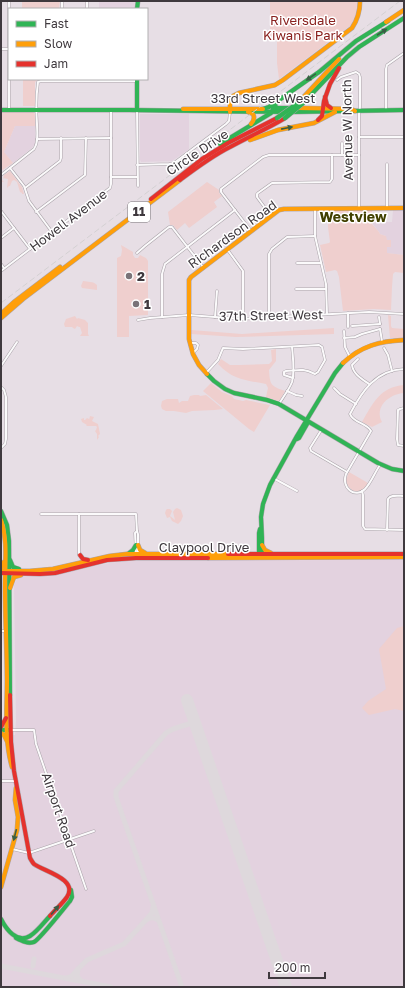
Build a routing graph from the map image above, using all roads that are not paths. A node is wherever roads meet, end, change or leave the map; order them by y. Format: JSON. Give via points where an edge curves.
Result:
{"nodes":[{"id":1,"x":360,"y":1,"type":"edge"},
{"id":2,"x":404,"y":10,"type":"edge"},
{"id":3,"x":404,"y":18,"type":"edge"},
{"id":4,"x":388,"y":21,"type":"junction"},
{"id":5,"x":360,"y":47,"type":"junction"},
{"id":6,"x":404,"y":53,"type":"edge"},
{"id":7,"x":9,"y":80,"type":"edge"},
{"id":8,"x":62,"y":80,"type":"edge"},
{"id":9,"x":112,"y":80,"type":"edge"},
{"id":10,"x":137,"y":80,"type":"edge"},
{"id":11,"x":338,"y":80,"type":"dead end"},
{"id":12,"x":326,"y":94,"type":"junction"},
{"id":13,"x":282,"y":98,"type":"junction"},
{"id":14,"x":263,"y":109,"type":"junction"},
{"id":15,"x":1,"y":110,"type":"edge"},
{"id":16,"x":9,"y":110,"type":"junction"},
{"id":17,"x":37,"y":110,"type":"junction"},
{"id":18,"x":111,"y":110,"type":"junction"},
{"id":19,"x":137,"y":110,"type":"junction"},
{"id":20,"x":230,"y":110,"type":"junction"},
{"id":21,"x":273,"y":110,"type":"junction"},
{"id":22,"x":322,"y":110,"type":"junction"},
{"id":23,"x":333,"y":110,"type":"junction"},
{"id":24,"x":386,"y":110,"type":"junction"},
{"id":25,"x":404,"y":110,"type":"edge"},
{"id":26,"x":357,"y":111,"type":"junction"},
{"id":27,"x":248,"y":112,"type":"junction"},
{"id":28,"x":301,"y":126,"type":"junction"},
{"id":29,"x":238,"y":132,"type":"junction"},
{"id":30,"x":359,"y":137,"type":"junction"},
{"id":31,"x":404,"y":137,"type":"edge"},
{"id":32,"x":61,"y":138,"type":"junction"},
{"id":33,"x":86,"y":138,"type":"junction"},
{"id":34,"x":111,"y":138,"type":"junction"},
{"id":35,"x":37,"y":139,"type":"junction"},
{"id":36,"x":342,"y":143,"type":"dead end"},
{"id":37,"x":332,"y":155,"type":"junction"},
{"id":38,"x":342,"y":155,"type":"junction"},
{"id":39,"x":359,"y":155,"type":"junction"},
{"id":40,"x":212,"y":157,"type":"junction"},
{"id":41,"x":202,"y":160,"type":"junction"},
{"id":42,"x":137,"y":164,"type":"junction"},
{"id":43,"x":387,"y":164,"type":"dead end"},
{"id":44,"x":10,"y":168,"type":"junction"},
{"id":45,"x":1,"y":175,"type":"edge"},
{"id":46,"x":111,"y":177,"type":"junction"},
{"id":47,"x":137,"y":177,"type":"junction"},
{"id":48,"x":138,"y":186,"type":"dead end"},
{"id":49,"x":24,"y":188,"type":"junction"},
{"id":50,"x":359,"y":208,"type":"junction"},
{"id":51,"x":387,"y":208,"type":"junction"},
{"id":52,"x":404,"y":208,"type":"edge"},
{"id":53,"x":315,"y":209,"type":"junction"},
{"id":54,"x":235,"y":210,"type":"junction"},
{"id":55,"x":1,"y":211,"type":"edge"},
{"id":56,"x":36,"y":212,"type":"junction"},
{"id":57,"x":271,"y":216,"type":"junction"},
{"id":58,"x":14,"y":228,"type":"junction"},
{"id":59,"x":251,"y":231,"type":"junction"},
{"id":60,"x":52,"y":232,"type":"junction"},
{"id":61,"x":315,"y":236,"type":"junction"},
{"id":62,"x":1,"y":238,"type":"edge"},
{"id":63,"x":187,"y":246,"type":"junction"},
{"id":64,"x":30,"y":249,"type":"junction"},
{"id":65,"x":227,"y":249,"type":"junction"},
{"id":66,"x":137,"y":253,"type":"dead end"},
{"id":67,"x":297,"y":263,"type":"dead end"},
{"id":68,"x":321,"y":263,"type":"junction"},
{"id":69,"x":1,"y":264,"type":"edge"},
{"id":70,"x":203,"y":267,"type":"junction"},
{"id":71,"x":4,"y":268,"type":"junction"},
{"id":72,"x":1,"y":271,"type":"edge"},
{"id":73,"x":326,"y":288,"type":"junction"},
{"id":74,"x":296,"y":289,"type":"dead end"},
{"id":75,"x":217,"y":291,"type":"dead end"},
{"id":76,"x":348,"y":313,"type":"junction"},
{"id":77,"x":1,"y":314,"type":"edge"},
{"id":78,"x":326,"y":314,"type":"junction"},
{"id":79,"x":404,"y":314,"type":"edge"},
{"id":80,"x":189,"y":315,"type":"junction"},
{"id":81,"x":162,"y":317,"type":"junction"},
{"id":82,"x":215,"y":317,"type":"junction"},
{"id":83,"x":269,"y":317,"type":"junction"},
{"id":84,"x":1,"y":318,"type":"edge"},
{"id":85,"x":379,"y":318,"type":"dead end"},
{"id":86,"x":244,"y":319,"type":"junction"},
{"id":87,"x":138,"y":320,"type":"dead end"},
{"id":88,"x":380,"y":324,"type":"junction"},
{"id":89,"x":352,"y":326,"type":"dead end"},
{"id":90,"x":348,"y":327,"type":"dead end"},
{"id":91,"x":380,"y":329,"type":"junction"},
{"id":92,"x":344,"y":331,"type":"dead end"},
{"id":93,"x":344,"y":338,"type":"junction"},
{"id":94,"x":404,"y":340,"type":"edge"},
{"id":95,"x":382,"y":341,"type":"junction"},
{"id":96,"x":18,"y":342,"type":"dead end"},
{"id":97,"x":292,"y":347,"type":"junction"},
{"id":98,"x":384,"y":348,"type":"dead end"},
{"id":99,"x":350,"y":357,"type":"junction"},
{"id":100,"x":358,"y":359,"type":"dead end"},
{"id":101,"x":1,"y":366,"type":"edge"},
{"id":102,"x":404,"y":369,"type":"edge"},
{"id":103,"x":293,"y":370,"type":"junction"},
{"id":104,"x":392,"y":371,"type":"junction"},
{"id":105,"x":206,"y":373,"type":"junction"},
{"id":106,"x":292,"y":378,"type":"junction"},
{"id":107,"x":369,"y":384,"type":"junction"},
{"id":108,"x":1,"y":387,"type":"edge"},
{"id":109,"x":334,"y":388,"type":"dead end"},
{"id":110,"x":288,"y":390,"type":"junction"},
{"id":111,"x":302,"y":396,"type":"dead end"},
{"id":112,"x":279,"y":404,"type":"junction"},
{"id":113,"x":356,"y":404,"type":"junction"},
{"id":114,"x":404,"y":408,"type":"edge"},
{"id":115,"x":307,"y":420,"type":"junction"},
{"id":116,"x":322,"y":429,"type":"junction"},
{"id":117,"x":404,"y":446,"type":"edge"},
{"id":118,"x":1,"y":448,"type":"edge"},
{"id":119,"x":360,"y":451,"type":"junction"},
{"id":120,"x":381,"y":464,"type":"junction"},
{"id":121,"x":404,"y":471,"type":"edge"},
{"id":122,"x":347,"y":472,"type":"junction"},
{"id":123,"x":273,"y":478,"type":"junction"},
{"id":124,"x":297,"y":491,"type":"dead end"},
{"id":125,"x":362,"y":491,"type":"junction"},
{"id":126,"x":404,"y":496,"type":"edge"},
{"id":127,"x":1,"y":511,"type":"edge"},
{"id":128,"x":41,"y":514,"type":"dead end"},
{"id":129,"x":78,"y":514,"type":"junction"},
{"id":130,"x":1,"y":520,"type":"edge"},
{"id":131,"x":387,"y":530,"type":"junction"},
{"id":132,"x":404,"y":530,"type":"edge"},
{"id":133,"x":261,"y":543,"type":"junction"},
{"id":134,"x":137,"y":545,"type":"junction"},
{"id":135,"x":127,"y":554,"type":"junction"},
{"id":136,"x":147,"y":554,"type":"junction"},
{"id":137,"x":251,"y":554,"type":"junction"},
{"id":138,"x":276,"y":554,"type":"junction"},
{"id":139,"x":404,"y":554,"type":"edge"},
{"id":140,"x":80,"y":555,"type":"junction"},
{"id":141,"x":260,"y":555,"type":"junction"},
{"id":142,"x":7,"y":556,"type":"junction"},
{"id":143,"x":137,"y":556,"type":"junction"},
{"id":144,"x":404,"y":557,"type":"edge"},
{"id":145,"x":92,"y":560,"type":"junction"},
{"id":146,"x":73,"y":565,"type":"junction"},
{"id":147,"x":4,"y":572,"type":"edge"},
{"id":148,"x":28,"y":572,"type":"junction"},
{"id":149,"x":9,"y":598,"type":"junction"},
{"id":150,"x":3,"y":632,"type":"edge"},
{"id":151,"x":7,"y":714,"type":"junction"},
{"id":152,"x":1,"y":730,"type":"edge"},
{"id":153,"x":9,"y":730,"type":"junction"},
{"id":154,"x":7,"y":742,"type":"junction"},
{"id":155,"x":14,"y":771,"type":"junction"},
{"id":156,"x":1,"y":781,"type":"edge"},
{"id":157,"x":16,"y":782,"type":"junction"},
{"id":158,"x":94,"y":831,"type":"dead end"},
{"id":159,"x":69,"y":839,"type":"junction"},
{"id":160,"x":12,"y":849,"type":"junction"},
{"id":161,"x":29,"y":853,"type":"junction"},
{"id":162,"x":1,"y":887,"type":"edge"},
{"id":163,"x":86,"y":889,"type":"dead end"},
{"id":164,"x":1,"y":919,"type":"edge"}],
"edges":[{"from":1,"to":20,"type":"main road","via":[[360,12],[352,28],[275,85],[233,96]]},
{"from":2,"to":4,"type":"main road","name":"Circle Drive","number":"11"},
{"from":5,"to":3,"type":"main road","name":"Circle Drive","number":"11","one_way":true},
{"from":4,"to":13,"type":"main road","one_way":true,"via":[[356,41]]},
{"from":4,"to":41,"type":"main road","name":"Circle Drive","number":"11","bridge":true,"via":[[355,44],[298,103],[285,113]]},
{"from":5,"to":12,"type":"main road","via":[[338,70]]},
{"from":5,"to":40,"type":"main road","name":"Circle Drive","number":"11","bridge":true,"via":[[347,57],[304,103],[285,118]]},
{"from":6,"to":24,"type":"street","via":[[387,65]]},
{"from":7,"to":16,"type":"street"},
{"from":8,"to":9,"type":"street"},
{"from":8,"to":17,"type":"street","via":[[38,82]]},
{"from":9,"to":10,"type":"street"},
{"from":10,"to":19,"type":"main road"},
{"from":11,"to":26,"type":"street","name":"Avenue W North","via":[[356,72],[359,74]]},
{"from":12,"to":22,"type":"main road"},
{"from":12,"to":23,"type":"main road","via":[[326,102]]},
{"from":13,"to":14,"type":"main road"},
{"from":13,"to":21,"type":"main road"},
{"from":14,"to":20,"type":"main road","name":"33rd Street West"},
{"from":14,"to":21,"type":"main road","name":"33rd Street West"},
{"from":15,"to":16,"type":"main road","name":"33rd Street West"},
{"from":16,"to":17,"type":"main road","name":"33rd Street West"},
{"from":17,"to":18,"type":"main road","name":"33rd Street West"},
{"from":17,"to":35,"type":"street"},
{"from":18,"to":19,"type":"main road","name":"33rd Street West"},
{"from":18,"to":34,"type":"street","name":"Howell Avenue"},
{"from":19,"to":20,"type":"main road","name":"33rd Street West"},
{"from":19,"to":42,"type":"street"},
{"from":20,"to":27,"type":"main road","name":"33rd Street West"},
{"from":20,"to":42,"type":"street","via":[[227,123],[173,164]]},
{"from":21,"to":22,"type":"main road","name":"33rd Street West"},
{"from":21,"to":27,"type":"main road","name":"33rd Street West"},
{"from":21,"to":29,"type":"main road"},
{"from":22,"to":23,"type":"main road","name":"33rd Street West"},
{"from":22,"to":28,"type":"main road","via":[[319,120]]},
{"from":23,"to":26,"type":"main road","name":"33rd Street West"},
{"from":23,"to":28,"type":"main road","via":[[317,122]]},
{"from":24,"to":25,"type":"main road","name":"33rd Street West"},
{"from":24,"to":26,"type":"main road","name":"33rd Street West"},
{"from":26,"to":30,"type":"street","name":"Avenue W North"},
{"from":27,"to":29,"type":"main road","via":[[253,115],[254,121]]},
{"from":40,"to":28,"type":"main road","one_way":true,"via":[[268,133]]},
{"from":29,"to":41,"type":"main road"},
{"from":30,"to":31,"type":"street"},
{"from":30,"to":39,"type":"street","name":"Avenue W North"},
{"from":32,"to":33,"type":"street"},
{"from":32,"to":35,"type":"street"},
{"from":32,"to":49,"type":"street","via":[[60,161]]},
{"from":33,"to":34,"type":"street"},
{"from":33,"to":56,"type":"street","via":[[85,175]]},
{"from":34,"to":46,"type":"street","name":"Howell Avenue"},
{"from":35,"to":44,"type":"street","via":[[34,149]]},
{"from":36,"to":38,"type":"street"},
{"from":37,"to":38,"type":"street"},
{"from":37,"to":54,"type":"street","via":[[263,157],[221,189]]},
{"from":37,"to":57,"type":"street","via":[[330,182],[272,183],[258,193],[257,197]]},
{"from":38,"to":39,"type":"street"},
{"from":39,"to":50,"type":"street","name":"Avenue W North"},
{"from":40,"to":84,"type":"main road","name":"Circle Drive","number":"11"},
{"from":41,"to":77,"type":"main road","name":"Circle Drive","number":"11"},
{"from":42,"to":47,"type":"street"},
{"from":43,"to":51,"type":"street"},
{"from":44,"to":45,"type":"street"},
{"from":44,"to":49,"type":"street"},
{"from":46,"to":47,"type":"street"},
{"from":46,"to":60,"type":"street","name":"Howell Avenue","via":[[110,188]]},
{"from":47,"to":48,"type":"street"},
{"from":49,"to":56,"type":"street","via":[[28,201]]},
{"from":50,"to":51,"type":"main road","name":"Richardson Road"},
{"from":50,"to":53,"type":"main road","name":"Richardson Road"},
{"from":51,"to":52,"type":"main road","name":"Richardson Road"},
{"from":53,"to":57,"type":"main road","name":"Richardson Road","via":[[282,209]]},
{"from":53,"to":61,"type":"street"},
{"from":54,"to":59,"type":"street"},
{"from":54,"to":63,"type":"street"},
{"from":55,"to":58,"type":"street"},
{"from":56,"to":60,"type":"street"},
{"from":57,"to":59,"type":"main road","name":"Richardson Road"},
{"from":58,"to":62,"type":"street"},
{"from":58,"to":64,"type":"street"},
{"from":59,"to":65,"type":"main road","name":"Richardson Road"},
{"from":60,"to":64,"type":"street","name":"Howell Avenue"},
{"from":61,"to":68,"type":"street"},
{"from":61,"to":83,"type":"street","via":[[287,237],[270,250]]},
{"from":63,"to":66,"type":"street","via":[[171,227]]},
{"from":63,"to":70,"type":"street"},
{"from":63,"to":81,"type":"street","via":[[164,267]]},
{"from":64,"to":71,"type":"street","name":"Howell Avenue"},
{"from":65,"to":70,"type":"main road","name":"Richardson Road"},
{"from":65,"to":86,"type":"street","via":[[243,271]]},
{"from":67,"to":68,"type":"street"},
{"from":68,"to":73,"type":"street"},
{"from":69,"to":71,"type":"street"},
{"from":70,"to":80,"type":"main road","name":"Richardson Road","via":[[189,280]]},
{"from":71,"to":72,"type":"street","name":"Howell Avenue"},
{"from":73,"to":74,"type":"street"},
{"from":73,"to":78,"type":"street"},
{"from":75,"to":82,"type":"street"},
{"from":76,"to":78,"type":"street","name":"37th Street West"},
{"from":76,"to":79,"type":"street","name":"37th Street West"},
{"from":76,"to":90,"type":"street"},
{"from":78,"to":83,"type":"street","name":"37th Street West"},
{"from":80,"to":81,"type":"street","name":"37th Street West"},
{"from":80,"to":82,"type":"street","name":"37th Street West"},
{"from":80,"to":105,"type":"main road","name":"Richardson Road","via":[[190,343],[197,362]]},
{"from":81,"to":87,"type":"street","name":"37th Street West"},
{"from":82,"to":86,"type":"street","name":"37th Street West"},
{"from":83,"to":86,"type":"street","name":"37th Street West"},
{"from":85,"to":88,"type":"street"},
{"from":88,"to":89,"type":"street"},
{"from":88,"to":91,"type":"street"},
{"from":91,"to":93,"type":"street"},
{"from":91,"to":95,"type":"street"},
{"from":92,"to":93,"type":"street"},
{"from":93,"to":99,"type":"street"},
{"from":94,"to":95,"type":"main road"},
{"from":95,"to":99,"type":"main road"},
{"from":96,"to":101,"type":"street"},
{"from":97,"to":103,"type":"street"},
{"from":97,"to":103,"type":"street","via":[[321,346],[325,359],[316,373]]},
{"from":97,"to":105,"type":"street","via":[[223,348],[217,362]]},
{"from":98,"to":104,"type":"street"},
{"from":99,"to":115,"type":"main road","via":[[335,373]]},
{"from":100,"to":107,"type":"street","via":[[352,365],[352,369]]},
{"from":102,"to":104,"type":"street"},
{"from":103,"to":106,"type":"street"},
{"from":103,"to":106,"type":"street","via":[[283,373]]},
{"from":104,"to":107,"type":"street"},
{"from":105,"to":112,"type":"main road","name":"Richardson Road","via":[[229,391]]},
{"from":106,"to":110,"type":"street"},
{"from":107,"to":113,"type":"street"},
{"from":108,"to":118,"type":"street","via":[[6,398],[6,439]]},
{"from":109,"to":113,"type":"street"},
{"from":110,"to":111,"type":"street"},
{"from":110,"to":112,"type":"street"},
{"from":112,"to":115,"type":"main road","name":"Richardson Road"},
{"from":113,"to":119,"type":"street","via":[[350,416],[371,431]]},
{"from":114,"to":117,"type":"street","via":[[398,410],[397,433],[398,444]]},
{"from":115,"to":116,"type":"main road","name":"Richardson Road"},
{"from":115,"to":123,"type":"main road","via":[[299,438]]},
{"from":116,"to":119,"type":"main road","name":"Richardson Road"},
{"from":116,"to":122,"type":"street","via":[[310,448],[311,451]]},
{"from":119,"to":120,"type":"main road","name":"Richardson Road"},
{"from":119,"to":122,"type":"street"},
{"from":120,"to":121,"type":"main road","name":"Richardson Road"},
{"from":120,"to":125,"type":"street"},
{"from":122,"to":125,"type":"street","via":[[344,482],[348,489],[358,493]]},
{"from":123,"to":124,"type":"street"},
{"from":123,"to":133,"type":"main road","via":[[263,501],[259,533]]},
{"from":125,"to":131,"type":"street","via":[[364,528]]},
{"from":126,"to":131,"type":"street","via":[[389,496]]},
{"from":127,"to":142,"type":"main road","via":[[8,532]]},
{"from":128,"to":129,"type":"street"},
{"from":129,"to":134,"type":"street","via":[[136,514]]},
{"from":129,"to":140,"type":"street"},
{"from":130,"to":142,"type":"main road"},
{"from":131,"to":132,"type":"street"},
{"from":133,"to":137,"type":"main road"},
{"from":133,"to":138,"type":"main road","via":[[265,550]]},
{"from":133,"to":141,"type":"main road"},
{"from":134,"to":135,"type":"main road"},
{"from":134,"to":136,"type":"main road"},
{"from":134,"to":143,"type":"street"},
{"from":135,"to":143,"type":"main road","name":"Claypool Drive"},
{"from":135,"to":145,"type":"main road","name":"Claypool Drive"},
{"from":136,"to":137,"type":"main road","name":"Claypool Drive"},
{"from":136,"to":143,"type":"main road","name":"Claypool Drive"},
{"from":137,"to":141,"type":"main road","name":"Claypool Drive"},
{"from":138,"to":139,"type":"main road","name":"Claypool Drive"},
{"from":138,"to":141,"type":"main road","name":"Claypool Drive"},
{"from":140,"to":145,"type":"main road","via":[[85,560]]},
{"from":140,"to":146,"type":"main road","via":[[78,562]]},
{"from":141,"to":143,"type":"main road","name":"Claypool Drive"},
{"from":141,"to":144,"type":"main road","name":"Claypool Drive"},
{"from":142,"to":147,"type":"main road"},
{"from":142,"to":147,"type":"main road"},
{"from":142,"to":148,"type":"main road","via":[[13,567]]},
{"from":143,"to":148,"type":"main road","name":"Claypool Drive","via":[[107,560],[55,573]]},
{"from":145,"to":146,"type":"main road","name":"Claypool Drive"},
{"from":146,"to":148,"type":"main road","name":"Claypool Drive"},
{"from":147,"to":148,"type":"main road","name":"Claypool Drive"},
{"from":147,"to":149,"type":"main road"},
{"from":147,"to":150,"type":"main road"},
{"from":148,"to":149,"type":"main road","via":[[14,577]]},
{"from":149,"to":153,"type":"main road"},
{"from":150,"to":151,"type":"main road"},
{"from":151,"to":152,"type":"main road"},
{"from":151,"to":153,"type":"main road"},
{"from":152,"to":153,"type":"main road"},
{"from":152,"to":154,"type":"main road"},
{"from":153,"to":154,"type":"main road"},
{"from":153,"to":155,"type":"main road"},
{"from":153,"to":159,"type":"street","name":"Airport Road","via":[[34,730],[36,744]]},
{"from":154,"to":155,"type":"main road"},
{"from":155,"to":157,"type":"main road"},
{"from":156,"to":157,"type":"street"},
{"from":157,"to":160,"type":"main road","one_way":true,"via":[[18,822]]},
{"from":157,"to":161,"type":"main road"},
{"from":158,"to":159,"type":"street"},
{"from":159,"to":161,"type":"street"},
{"from":159,"to":163,"type":"street","name":"Airport Road"},
{"from":160,"to":161,"type":"street"},
{"from":160,"to":162,"type":"main road"},
{"from":164,"to":161,"type":"main road","one_way":true,"via":[[15,936],[28,938],[68,896],[68,885],[65,881],[34,864]]}]}
